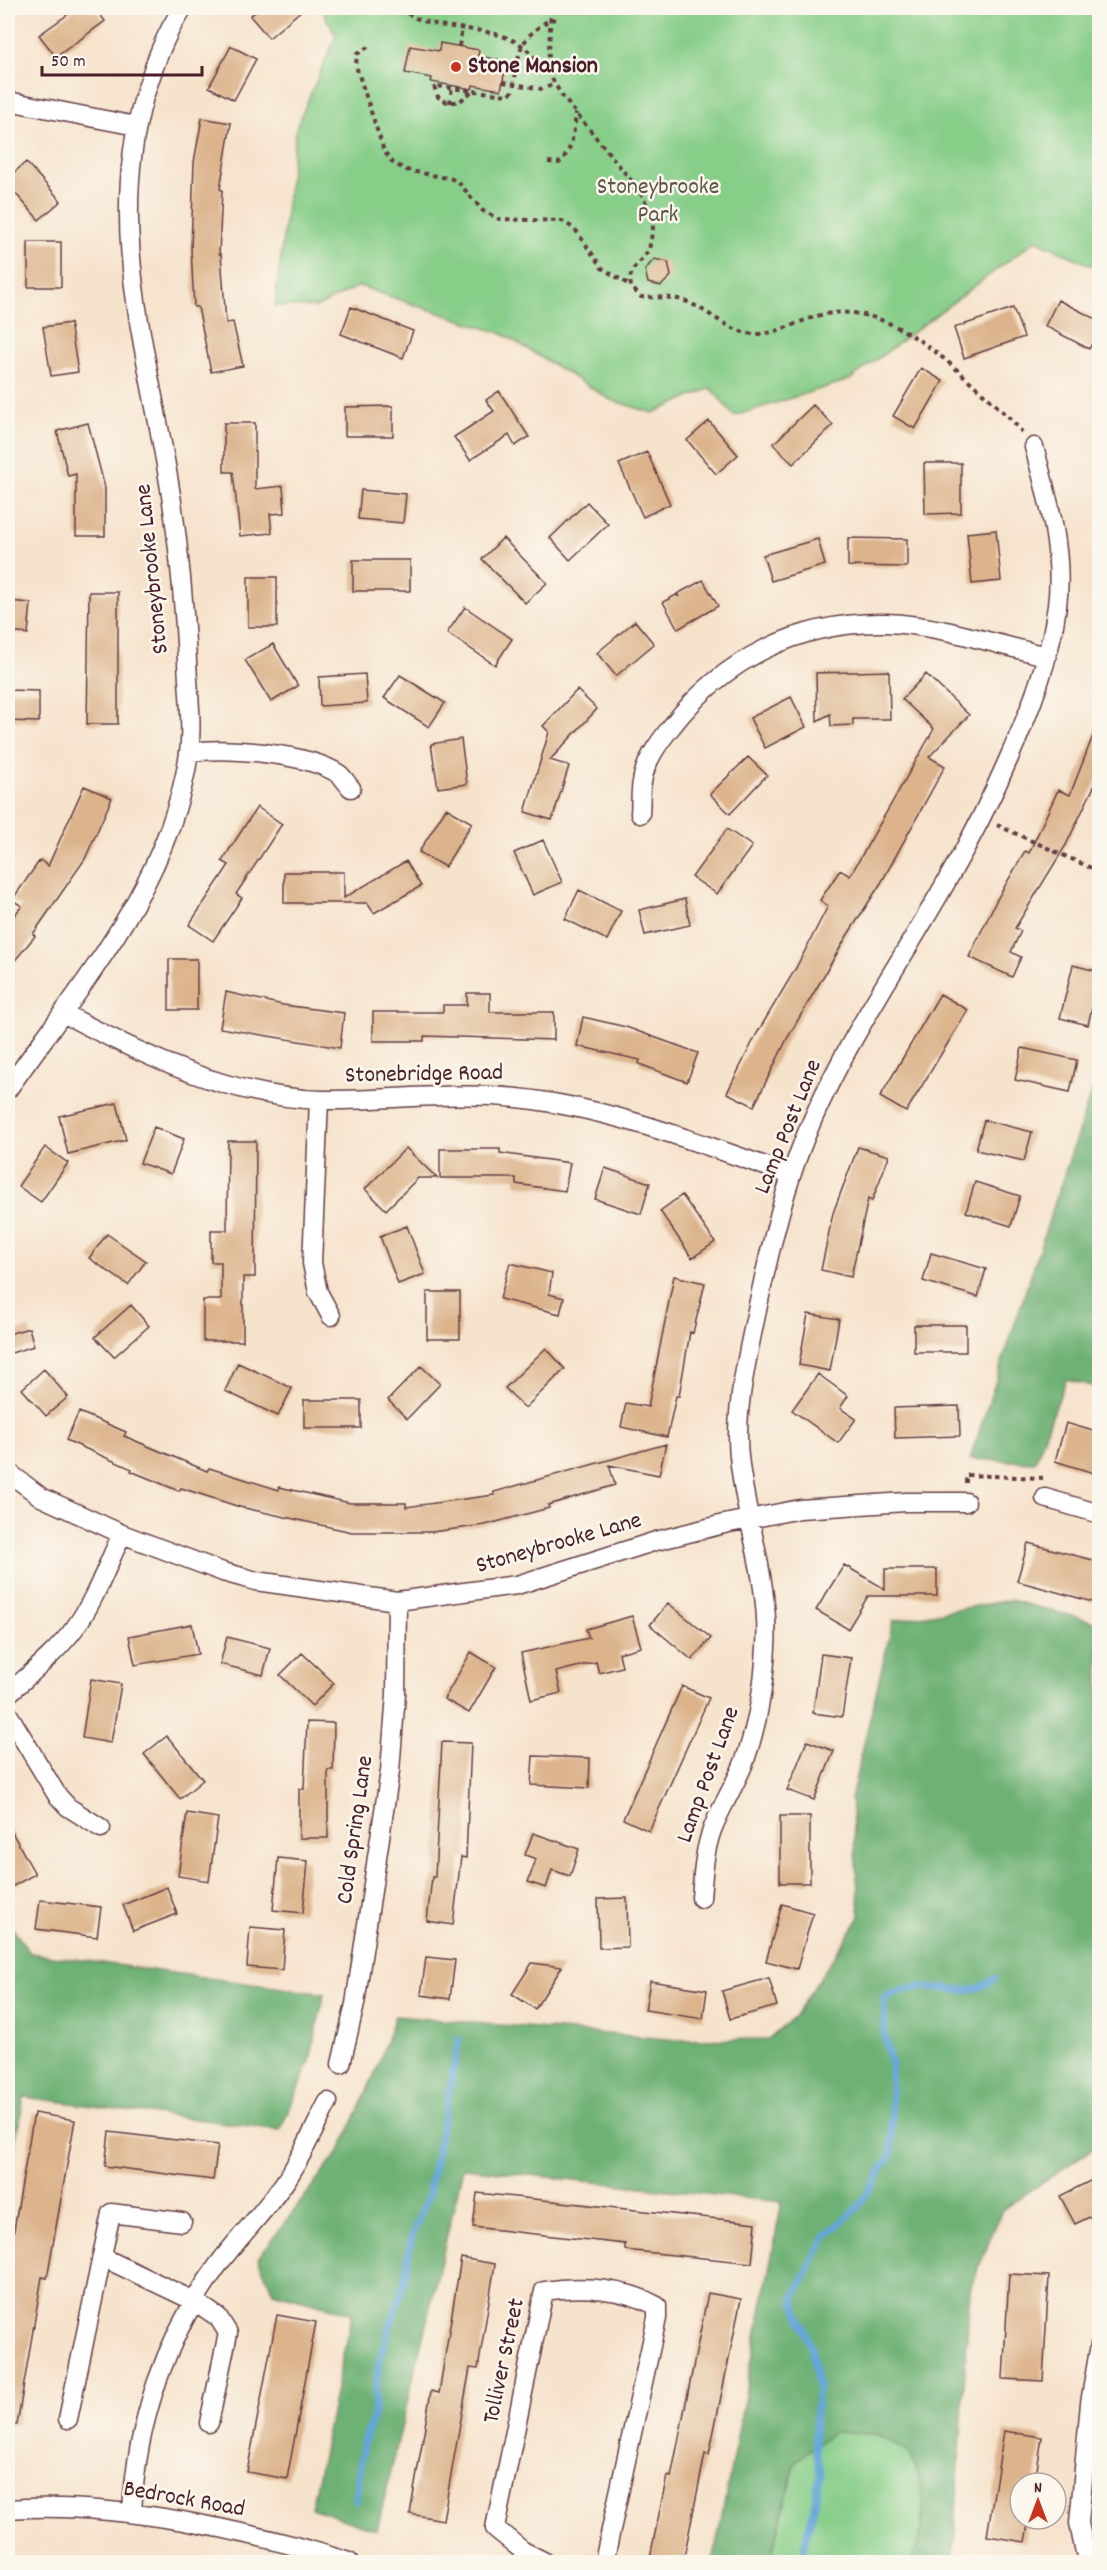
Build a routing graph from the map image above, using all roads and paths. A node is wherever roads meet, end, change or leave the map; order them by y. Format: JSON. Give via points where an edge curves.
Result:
{"nodes":[{"id":1,"x":183,"y":8,"type":"edge"},
{"id":2,"x":400,"y":8,"type":"edge"},
{"id":3,"x":551,"y":8,"type":"edge"},
{"id":4,"x":551,"y":19,"type":"junction"},
{"id":5,"x":558,"y":20,"type":"dead end"},
{"id":6,"x":462,"y":29,"type":"junction"},
{"id":7,"x":520,"y":45,"type":"junction"},
{"id":8,"x":459,"y":46,"type":"dead end"},
{"id":9,"x":368,"y":47,"type":"dead end"},
{"id":10,"x":548,"y":72,"type":"junction"},
{"id":11,"x":503,"y":82,"type":"dead end"},
{"id":12,"x":514,"y":84,"type":"junction"},
{"id":13,"x":555,"y":84,"type":"junction"},
{"id":14,"x":452,"y":87,"type":"junction"},
{"id":15,"x":471,"y":92,"type":"junction"},
{"id":16,"x":8,"y":101,"type":"edge"},
{"id":17,"x":450,"y":103,"type":"junction"},
{"id":18,"x":576,"y":113,"type":"junction"},
{"id":19,"x":136,"y":126,"type":"junction"},
{"id":20,"x":548,"y":162,"type":"dead end"},
{"id":21,"x":632,"y":287,"type":"junction"},
{"id":22,"x":1034,"y":447,"type":"joint"},
{"id":23,"x":1047,"y":656,"type":"junction"},
{"id":24,"x":189,"y":752,"type":"junction"},
{"id":25,"x":351,"y":788,"type":"dead end"},
{"id":26,"x":640,"y":814,"type":"dead end"},
{"id":27,"x":980,"y":817,"type":"junction"},
{"id":28,"x":1100,"y":872,"type":"edge"},
{"id":29,"x":63,"y":1013,"type":"junction"},
{"id":30,"x":8,"y":1089,"type":"edge"},
{"id":31,"x":320,"y":1100,"type":"junction"},
{"id":32,"x":791,"y":1175,"type":"junction"},
{"id":33,"x":331,"y":1316,"type":"dead end"},
{"id":34,"x":8,"y":1472,"type":"edge"},
{"id":35,"x":1045,"y":1498,"type":"joint"},
{"id":36,"x":966,"y":1502,"type":"joint"},
{"id":37,"x":1100,"y":1514,"type":"edge"},
{"id":38,"x":751,"y":1519,"type":"junction"},
{"id":39,"x":122,"y":1534,"type":"junction"},
{"id":40,"x":397,"y":1601,"type":"junction"},
{"id":41,"x":8,"y":1694,"type":"edge"},
{"id":42,"x":8,"y":1714,"type":"edge"},
{"id":43,"x":101,"y":1828,"type":"dead end"},
{"id":44,"x":701,"y":1898,"type":"dead end"},
{"id":45,"x":341,"y":2064,"type":"dead end"},
{"id":46,"x":328,"y":2102,"type":"dead end"},
{"id":47,"x":182,"y":2222,"type":"dead end"},
{"id":48,"x":102,"y":2257,"type":"junction"},
{"id":49,"x":194,"y":2301,"type":"junction"},
{"id":50,"x":1100,"y":2344,"type":"edge"},
{"id":51,"x":68,"y":2419,"type":"dead end"},
{"id":52,"x":209,"y":2423,"type":"dead end"},
{"id":53,"x":8,"y":2509,"type":"edge"},
{"id":54,"x":132,"y":2513,"type":"junction"},
{"id":55,"x":520,"y":2557,"type":"edge"},
{"id":56,"x":349,"y":2562,"type":"edge"},
{"id":57,"x":545,"y":2562,"type":"edge"},
{"id":58,"x":604,"y":2562,"type":"edge"},
{"id":59,"x":1087,"y":2562,"type":"edge"}],
"edges":[{"from":1,"to":19,"type":"street","name":"Stoneybrooke Lane","via":[[154,63]]},
{"from":2,"to":6,"type":"path","via":[[421,21]]},
{"from":3,"to":4,"type":"path"},
{"from":4,"to":5,"type":"path"},
{"from":4,"to":7,"type":"path"},
{"from":4,"to":10,"type":"path"},
{"from":6,"to":7,"type":"path"},
{"from":6,"to":8,"type":"path"},
{"from":7,"to":10,"type":"path"},
{"from":7,"to":12,"type":"path"},
{"from":9,"to":21,"type":"path","via":[[357,54],[356,66],[384,151],[393,163],[406,170],[452,179],[483,211],[499,219],[562,220],[575,229],[602,268]]},
{"from":10,"to":13,"type":"path"},
{"from":11,"to":12,"type":"path"},
{"from":12,"to":13,"type":"path","via":[[542,88]]},
{"from":12,"to":15,"type":"path","via":[[507,95]]},
{"from":13,"to":18,"type":"path"},
{"from":14,"to":15,"type":"path"},
{"from":14,"to":17,"type":"path"},
{"from":14,"to":17,"type":"path","via":[[434,86],[438,98]]},
{"from":15,"to":17,"type":"path","via":[[459,102]]},
{"from":16,"to":19,"type":"street"},
{"from":18,"to":20,"type":"path","via":[[572,140],[563,159],[559,163]]},
{"from":18,"to":21,"type":"path","via":[[639,190],[650,211],[649,250],[632,271]]},
{"from":19,"to":24,"type":"street","name":"Stoneybrooke Lane","via":[[128,189],[128,244],[180,559]]},
{"from":21,"to":22,"type":"path","via":[[641,297],[681,299],[747,333],[766,333],[830,313],[851,314],[909,331],[1008,416]]},
{"from":22,"to":23,"type":"street","name":"Lamp Post Lane","via":[[1051,510],[1058,564],[1058,604]]},
{"from":23,"to":26,"type":"street","via":[[905,624],[846,625],[800,635],[731,667],[690,703],[651,756],[642,781]]},
{"from":23,"to":27,"type":"street","name":"Lamp Post Lane","via":[[1032,707]]},
{"from":24,"to":25,"type":"street","via":[[217,748],[295,759],[339,774]]},
{"from":24,"to":29,"type":"street","name":"Stoneybrooke Lane","via":[[175,809],[148,883]]},
{"from":27,"to":28,"type":"path"},
{"from":27,"to":32,"type":"street","name":"Lamp Post Lane","via":[[950,876],[852,1039]]},
{"from":29,"to":30,"type":"street","name":"Stoneybrooke Lane"},
{"from":29,"to":31,"type":"street","name":"Stonebridge Road","via":[[179,1070],[234,1087]]},
{"from":31,"to":32,"type":"street","name":"Stonebridge Road","via":[[473,1096],[549,1102],[631,1120]]},
{"from":31,"to":33,"type":"street","via":[[312,1263],[318,1292]]},
{"from":32,"to":38,"type":"street","name":"Lamp Post Lane","via":[[764,1277],[741,1400],[739,1458]]},
{"from":34,"to":39,"type":"street","name":"Stoneybrooke Lane","via":[[41,1497]]},
{"from":35,"to":36,"type":"path","via":[[1049,1479],[966,1475]]},
{"from":35,"to":37,"type":"street"},
{"from":36,"to":38,"type":"street","name":"Stoneybrooke Lane","via":[[854,1504]]},
{"from":38,"to":40,"type":"street","name":"Stoneybrooke Lane","via":[[656,1541],[517,1585]]},
{"from":38,"to":44,"type":"street","name":"Lamp Post Lane","via":[[766,1619],[760,1706],[743,1764],[712,1828],[704,1858]]},
{"from":39,"to":40,"type":"street","name":"Stoneybrooke Lane","via":[[256,1581]]},
{"from":39,"to":41,"type":"street","via":[[74,1629],[48,1659]]},
{"from":40,"to":45,"type":"street","name":"Cold Spring Lane","via":[[390,1771],[355,2004]]},
{"from":42,"to":43,"type":"street","via":[[57,1795]]},
{"from":46,"to":49,"type":"street","via":[[291,2173]]},
{"from":47,"to":48,"type":"street","via":[[111,2213]]},
{"from":48,"to":49,"type":"street"},
{"from":48,"to":51,"type":"street"},
{"from":49,"to":52,"type":"street","via":[[218,2317],[228,2333]]},
{"from":49,"to":54,"type":"street","via":[[173,2340],[147,2410]]},
{"from":50,"to":59,"type":"street","via":[[1090,2403],[1079,2523]]},
{"from":53,"to":54,"type":"street","name":"Bedrock Road"},
{"from":54,"to":56,"type":"street","name":"Bedrock Road","via":[[269,2540]]},
{"from":55,"to":57,"type":"street","name":"Tolliver Street"},
{"from":55,"to":58,"type":"street","name":"Tolliver Street","via":[[495,2528],[544,2291],[563,2288],[637,2295],[657,2306]]}]}
